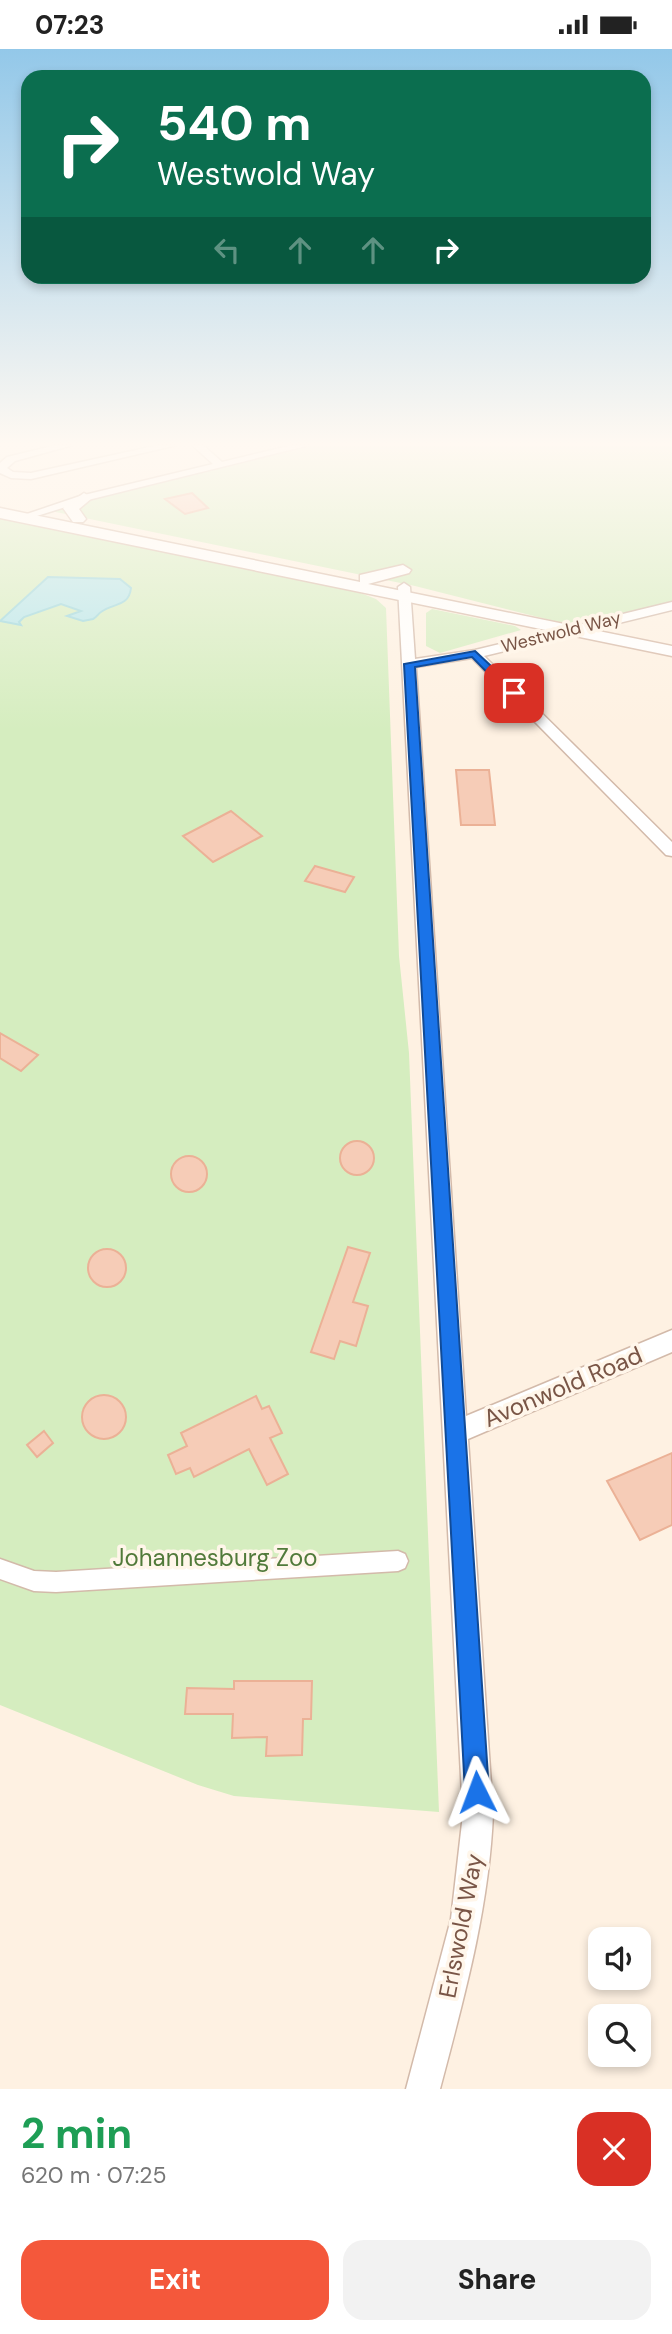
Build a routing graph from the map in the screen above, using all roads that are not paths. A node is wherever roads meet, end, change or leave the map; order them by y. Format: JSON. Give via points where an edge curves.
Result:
{"nodes":[{"id":1,"x":166,"y":540,"type":"edge"},
{"id":2,"x":180,"y":540,"type":"edge"},
{"id":3,"x":366,"y":579,"type":"joint"},
{"id":4,"x":404,"y":585,"type":"junction"},
{"id":5,"x":672,"y":606,"type":"edge"},
{"id":6,"x":520,"y":618,"type":"joint"},
{"id":7,"x":568,"y":629,"type":"junction"},
{"id":8,"x":672,"y":651,"type":"edge"},
{"id":9,"x":475,"y":654,"type":"junction"},
{"id":10,"x":409,"y":664,"type":"junction"},
{"id":11,"x":672,"y":851,"type":"edge"},
{"id":12,"x":672,"y":1341,"type":"edge"},
{"id":13,"x":454,"y":1433,"type":"junction"},
{"id":14,"x":398,"y":1561,"type":"dead end"},
{"id":15,"x":0,"y":1569,"type":"edge"},
{"id":16,"x":423,"y":2089,"type":"edge"}],
"edges":[{"from":1,"to":4,"type":"main road"},
{"from":2,"to":3,"type":"main road"},
{"from":3,"to":4,"type":"main road"},
{"from":4,"to":6,"type":"main road"},
{"from":4,"to":10,"type":"street","name":"Erlswold Way"},
{"from":5,"to":7,"type":"street","name":"Westwold Way"},
{"from":6,"to":7,"type":"main road"},
{"from":7,"to":8,"type":"main road"},
{"from":7,"to":9,"type":"street","name":"Westwold Way"},
{"from":9,"to":10,"type":"street","name":"Westwold Way"},
{"from":9,"to":11,"type":"street"},
{"from":10,"to":13,"type":"street","name":"Erlswold Way"},
{"from":12,"to":13,"type":"street","name":"Avonwold Road"},
{"from":13,"to":16,"type":"street","name":"Erlswold Way","via":[[478,1845],[463,1937]]},
{"from":14,"to":15,"type":"street","via":[[56,1582],[34,1581]]}]}
